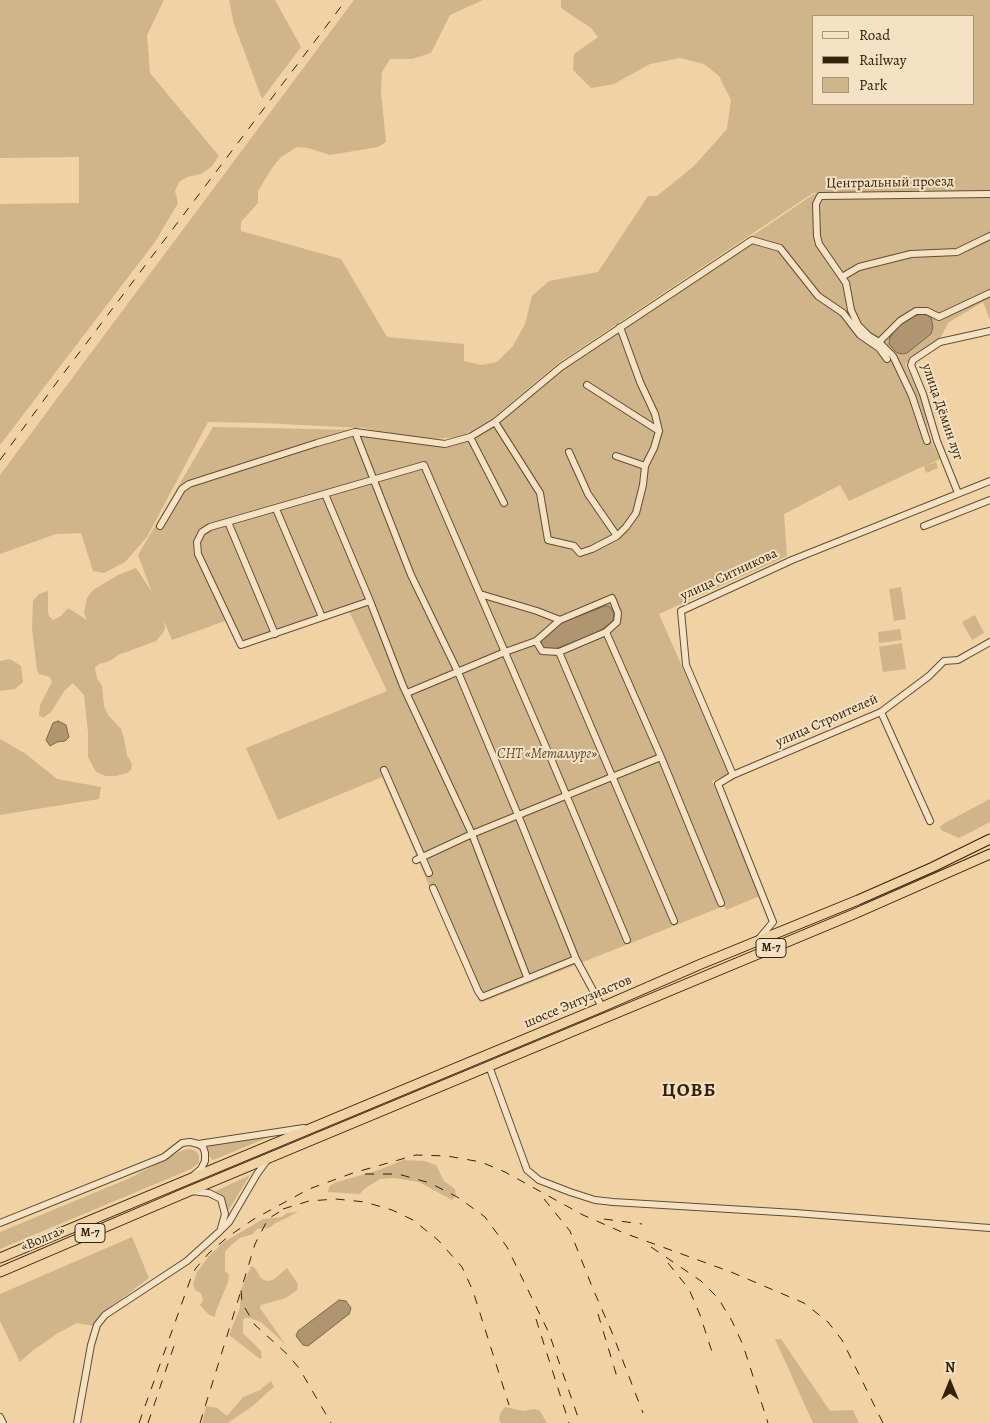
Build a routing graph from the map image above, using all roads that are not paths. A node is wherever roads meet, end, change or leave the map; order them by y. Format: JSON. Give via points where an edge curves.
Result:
{"nodes":[{"id":1,"x":990,"y":194,"type":"edge"},
{"id":2,"x":990,"y":236,"type":"edge"},
{"id":3,"x":842,"y":277,"type":"junction"},
{"id":4,"x":990,"y":293,"type":"edge"},
{"id":5,"x":620,"y":327,"type":"junction"},
{"id":6,"x":990,"y":331,"type":"edge"},
{"id":7,"x":879,"y":342,"type":"junction"},
{"id":8,"x":887,"y":359,"type":"dead end"},
{"id":9,"x":587,"y":385,"type":"dead end"},
{"id":10,"x":495,"y":422,"type":"junction"},
{"id":11,"x":659,"y":431,"type":"junction"},
{"id":12,"x":355,"y":432,"type":"junction"},
{"id":13,"x":470,"y":437,"type":"junction"},
{"id":14,"x":927,"y":441,"type":"dead end"},
{"id":15,"x":569,"y":452,"type":"dead end"},
{"id":16,"x":616,"y":456,"type":"dead end"},
{"id":17,"x":645,"y":466,"type":"junction"},
{"id":18,"x":374,"y":479,"type":"junction"},
{"id":19,"x":990,"y":481,"type":"edge"},
{"id":20,"x":325,"y":494,"type":"junction"},
{"id":21,"x":958,"y":494,"type":"junction"},
{"id":22,"x":990,"y":500,"type":"edge"},
{"id":23,"x":504,"y":503,"type":"dead end"},
{"id":24,"x":276,"y":508,"type":"junction"},
{"id":25,"x":228,"y":522,"type":"junction"},
{"id":26,"x":160,"y":526,"type":"dead end"},
{"id":27,"x":924,"y":526,"type":"dead end"},
{"id":28,"x":617,"y":536,"type":"junction"},
{"id":29,"x":480,"y":594,"type":"junction"},
{"id":30,"x":370,"y":601,"type":"junction"},
{"id":31,"x":322,"y":617,"type":"junction"},
{"id":32,"x":560,"y":620,"type":"junction"},
{"id":33,"x":606,"y":632,"type":"junction"},
{"id":34,"x":275,"y":634,"type":"junction"},
{"id":35,"x":536,"y":641,"type":"junction"},
{"id":36,"x":990,"y":642,"type":"edge"},
{"id":37,"x":505,"y":652,"type":"junction"},
{"id":38,"x":559,"y":652,"type":"junction"},
{"id":39,"x":458,"y":672,"type":"junction"},
{"id":40,"x":407,"y":694,"type":"junction"},
{"id":41,"x":881,"y":712,"type":"junction"},
{"id":42,"x":661,"y":757,"type":"junction"},
{"id":43,"x":384,"y":770,"type":"dead end"},
{"id":44,"x":733,"y":775,"type":"junction"},
{"id":45,"x":613,"y":776,"type":"junction"},
{"id":46,"x":566,"y":795,"type":"junction"},
{"id":47,"x":518,"y":815,"type":"junction"},
{"id":48,"x":930,"y":821,"type":"dead end"},
{"id":49,"x":472,"y":834,"type":"junction"},
{"id":50,"x":990,"y":839,"type":"edge"},
{"id":51,"x":990,"y":854,"type":"edge"},
{"id":52,"x":418,"y":858,"type":"junction"},
{"id":53,"x":429,"y":873,"type":"dead end"},
{"id":54,"x":433,"y":888,"type":"dead end"},
{"id":55,"x":721,"y":903,"type":"dead end"},
{"id":56,"x":674,"y":921,"type":"dead end"},
{"id":57,"x":627,"y":940,"type":"dead end"},
{"id":58,"x":758,"y":941,"type":"junction"},
{"id":59,"x":576,"y":959,"type":"junction"},
{"id":60,"x":527,"y":977,"type":"junction"},
{"id":61,"x":602,"y":1007,"type":"junction"},
{"id":62,"x":489,"y":1066,"type":"junction"},
{"id":63,"x":313,"y":1127,"type":"junction"},
{"id":64,"x":198,"y":1144,"type":"junction"},
{"id":65,"x":269,"y":1158,"type":"junction"},
{"id":66,"x":192,"y":1177,"type":"junction"},
{"id":67,"x":175,"y":1184,"type":"joint"},
{"id":68,"x":189,"y":1191,"type":"junction"},
{"id":69,"x":180,"y":1195,"type":"joint"},
{"id":70,"x":0,"y":1223,"type":"edge"},
{"id":71,"x":990,"y":1228,"type":"edge"},
{"id":72,"x":219,"y":1232,"type":"junction"},
{"id":73,"x":0,"y":1258,"type":"edge"},
{"id":74,"x":0,"y":1272,"type":"edge"},
{"id":75,"x":0,"y":1417,"type":"edge"},
{"id":76,"x":3,"y":1423,"type":"edge"},
{"id":77,"x":77,"y":1423,"type":"edge"}],
"edges":[{"from":1,"to":3,"type":"street","name":"Центральный проезд","via":[[820,196],[816,204],[816,236]]},
{"from":2,"to":3,"type":"street","via":[[957,252],[911,254],[859,267]]},
{"from":3,"to":7,"type":"street","name":"Центральный проезд","via":[[858,325]]},
{"from":4,"to":7,"type":"street","via":[[939,317],[927,311],[916,311],[900,321]]},
{"from":5,"to":8,"type":"street","via":[[752,240],[780,248],[818,296],[843,313],[860,335],[879,348]]},
{"from":5,"to":10,"type":"street","via":[[562,367]]},
{"from":5,"to":11,"type":"street"},
{"from":6,"to":21,"type":"street","name":"улица Дёмин луг","via":[[940,342],[913,360],[911,365],[936,441]]},
{"from":7,"to":14,"type":"street","name":"Центральный проезд","via":[[893,356],[912,396]]},
{"from":9,"to":11,"type":"street"},
{"from":10,"to":13,"type":"street"},
{"from":10,"to":28,"type":"street","via":[[540,493],[548,540],[574,546],[580,553]]},
{"from":11,"to":17,"type":"street"},
{"from":12,"to":13,"type":"street","via":[[445,444]]},
{"from":12,"to":18,"type":"street"},
{"from":12,"to":26,"type":"street","via":[[189,484],[182,489]]},
{"from":13,"to":23,"type":"street"},
{"from":15,"to":28,"type":"street","via":[[588,494]]},
{"from":16,"to":17,"type":"street"},
{"from":17,"to":28,"type":"street","via":[[636,513]]},
{"from":18,"to":20,"type":"street"},
{"from":18,"to":29,"type":"street","via":[[424,465]]},
{"from":18,"to":39,"type":"street","via":[[411,575]]},
{"from":19,"to":21,"type":"street"},
{"from":20,"to":24,"type":"street"},
{"from":20,"to":30,"type":"street"},
{"from":21,"to":44,"type":"street","name":"улица Ситникова","via":[[792,560],[681,611],[686,665]]},
{"from":22,"to":27,"type":"street"},
{"from":24,"to":25,"type":"street"},
{"from":24,"to":31,"type":"street"},
{"from":25,"to":34,"type":"street"},
{"from":25,"to":34,"type":"street","via":[[202,532],[197,542],[198,554],[241,645]]},
{"from":29,"to":32,"type":"street"},
{"from":29,"to":37,"type":"street"},
{"from":30,"to":31,"type":"street"},
{"from":30,"to":40,"type":"street"},
{"from":31,"to":34,"type":"street"},
{"from":32,"to":33,"type":"street","via":[[612,598],[618,613],[617,622]]},
{"from":32,"to":35,"type":"street"},
{"from":33,"to":38,"type":"street"},
{"from":33,"to":42,"type":"street"},
{"from":35,"to":37,"type":"street"},
{"from":35,"to":38,"type":"street","via":[[542,651]]},
{"from":36,"to":41,"type":"street","name":"улица Строителей","via":[[958,660],[944,661]]},
{"from":37,"to":39,"type":"street"},
{"from":37,"to":46,"type":"street"},
{"from":38,"to":45,"type":"street"},
{"from":39,"to":40,"type":"street"},
{"from":39,"to":47,"type":"street"},
{"from":40,"to":49,"type":"street"},
{"from":41,"to":44,"type":"street","name":"улица Строителей"},
{"from":41,"to":48,"type":"street"},
{"from":42,"to":45,"type":"street"},
{"from":42,"to":55,"type":"street"},
{"from":43,"to":52,"type":"street"},
{"from":44,"to":58,"type":"street","name":"улица Строителей","via":[[718,784],[772,922]]},
{"from":45,"to":46,"type":"street"},
{"from":45,"to":56,"type":"street"},
{"from":46,"to":47,"type":"street"},
{"from":46,"to":57,"type":"street"},
{"from":47,"to":49,"type":"street"},
{"from":47,"to":59,"type":"street"},
{"from":49,"to":52,"type":"street"},
{"from":49,"to":60,"type":"street"},
{"from":50,"to":58,"type":"highway","name":"шоссе Энтузиастов","number":"М-7","via":[[858,900]]},
{"from":51,"to":62,"type":"highway","name":"шоссе Энтузиастов","number":"М-7"},
{"from":52,"to":53,"type":"street"},
{"from":54,"to":60,"type":"street","via":[[462,962],[482,997]]},
{"from":58,"to":61,"type":"highway","name":"шоссе Энтузиастов","number":"М-7"},
{"from":59,"to":60,"type":"street"},
{"from":59,"to":61,"type":"street"},
{"from":61,"to":63,"type":"highway","name":"шоссе Энтузиастов","number":"М-7"},
{"from":62,"to":65,"type":"highway","name":"шоссе Энтузиастов","number":"М-7"},
{"from":62,"to":71,"type":"street","via":[[527,1170],[540,1180],[570,1192],[613,1202]]},
{"from":63,"to":64,"type":"street"},
{"from":63,"to":66,"type":"highway","name":"шоссе Энтузиастов","number":"М-7"},
{"from":64,"to":66,"type":"street","via":[[203,1147],[205,1160],[201,1170]]},
{"from":64,"to":70,"type":"street","via":[[182,1143],[164,1157]]},
{"from":65,"to":68,"type":"highway","name":"шоссе Энтузиастов","number":"М-7"},
{"from":65,"to":72,"type":"street","via":[[229,1222]]},
{"from":66,"to":67,"type":"highway","name":"шоссе Энтузиастов","number":"М-7"},
{"from":67,"to":73,"type":"highway","name":"«Волга»","number":"М-7"},
{"from":68,"to":69,"type":"highway","name":"шоссе Энтузиастов","number":"М-7"},
{"from":68,"to":72,"type":"street","via":[[207,1192],[220,1199],[225,1214]]},
{"from":69,"to":74,"type":"highway","name":"«Волга»","number":"М-7"},
{"from":72,"to":77,"type":"street","via":[[187,1261],[112,1310],[97,1325]]},
{"from":75,"to":76,"type":"street"}]}
